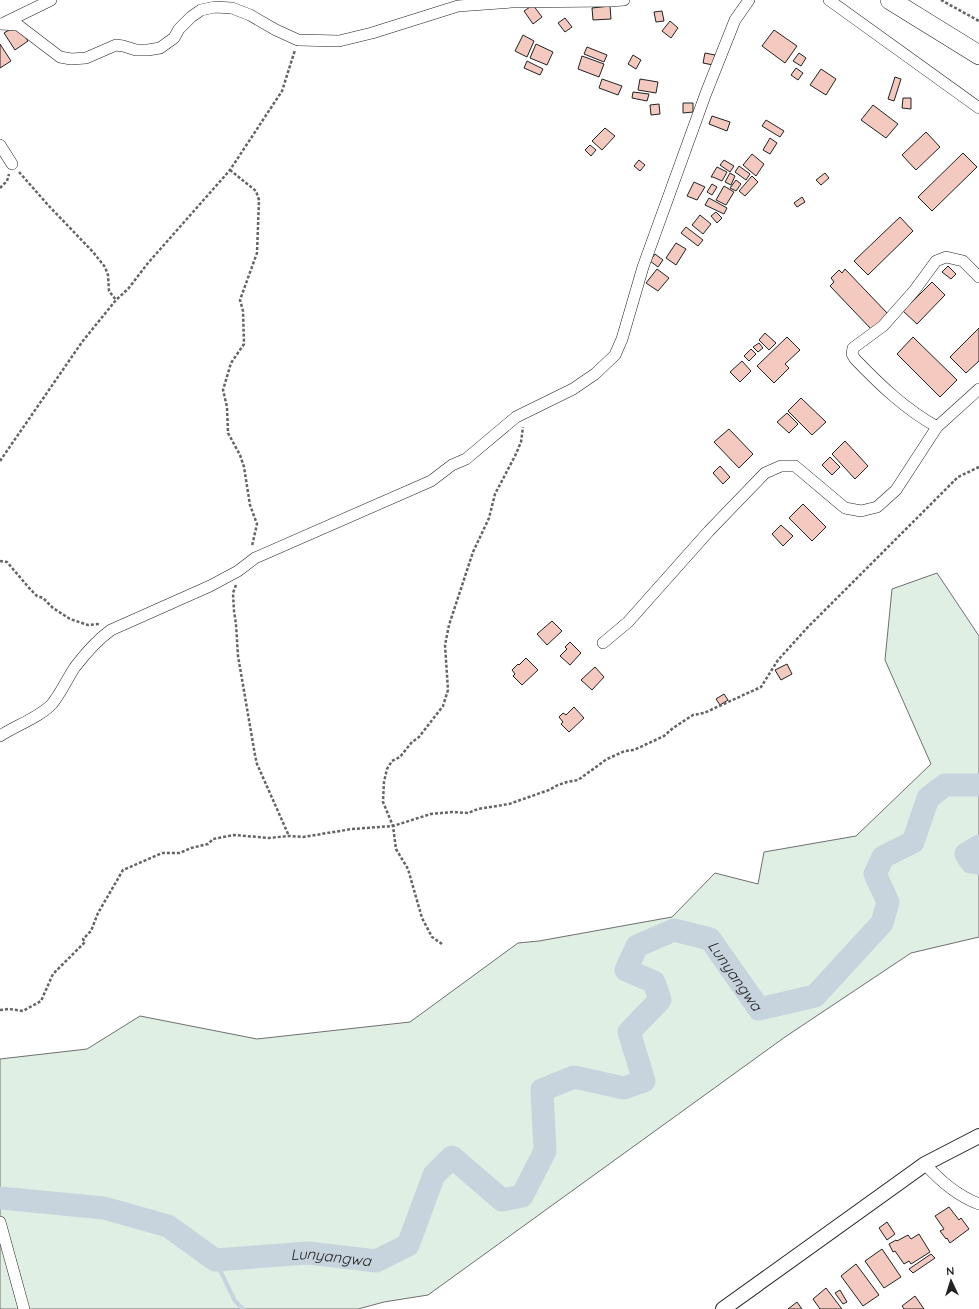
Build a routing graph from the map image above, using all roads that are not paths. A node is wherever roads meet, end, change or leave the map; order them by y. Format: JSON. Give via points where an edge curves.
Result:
{"nodes":[{"id":1,"x":50,"y":0,"type":"edge"},
{"id":2,"x":624,"y":0,"type":"edge"},
{"id":3,"x":749,"y":0,"type":"edge"},
{"id":4,"x":828,"y":0,"type":"edge"},
{"id":5,"x":890,"y":0,"type":"edge"},
{"id":6,"x":460,"y":3,"type":"edge"},
{"id":7,"x":2,"y":24,"type":"edge"},
{"id":8,"x":979,"y":55,"type":"edge"},
{"id":9,"x":979,"y":108,"type":"edge"},
{"id":10,"x":0,"y":145,"type":"edge"},
{"id":11,"x":12,"y":164,"type":"road end"},
{"id":12,"x":979,"y":277,"type":"edge"},
{"id":13,"x":979,"y":389,"type":"edge"},
{"id":14,"x":937,"y":427,"type":"junction"},
{"id":15,"x":603,"y":643,"type":"dead end"},
{"id":16,"x":0,"y":736,"type":"edge"},
{"id":17,"x":979,"y":1136,"type":"edge"},
{"id":18,"x":925,"y":1164,"type":"junction"},
{"id":19,"x":979,"y":1204,"type":"edge"},
{"id":20,"x":0,"y":1222,"type":"edge"},
{"id":21,"x":24,"y":1309,"type":"edge"},
{"id":22,"x":723,"y":1309,"type":"edge"}],
"edges":[{"from":1,"to":7,"type":"street"},
{"from":2,"to":6,"type":"street"},
{"from":3,"to":16,"type":"street","via":[[736,20],[706,93],[643,267],[615,355],[573,389],[516,417],[466,459],[452,465],[431,481],[255,558],[238,571],[210,586],[111,630],[99,638],[74,668],[51,705]]},
{"from":4,"to":9,"type":"street"},
{"from":5,"to":8,"type":"highway"},
{"from":6,"to":7,"type":"street","via":[[372,33],[340,41],[298,40],[250,15],[232,8],[215,7],[201,10],[191,17],[174,38],[160,48],[136,50],[116,45],[86,58],[71,60],[60,57],[18,25]]},
{"from":10,"to":11,"type":"street"},
{"from":12,"to":14,"type":"street","via":[[963,261],[946,257],[936,261],[883,326],[854,348],[852,354],[886,391]]},
{"from":13,"to":14,"type":"street"},
{"from":14,"to":15,"type":"street","via":[[896,490],[877,507],[861,511],[845,508],[795,466],[781,466],[765,473],[628,622]]},
{"from":17,"to":18,"type":"street"},
{"from":18,"to":19,"type":"street","via":[[954,1190]]},
{"from":18,"to":22,"type":"street"},
{"from":20,"to":21,"type":"street"}]}
